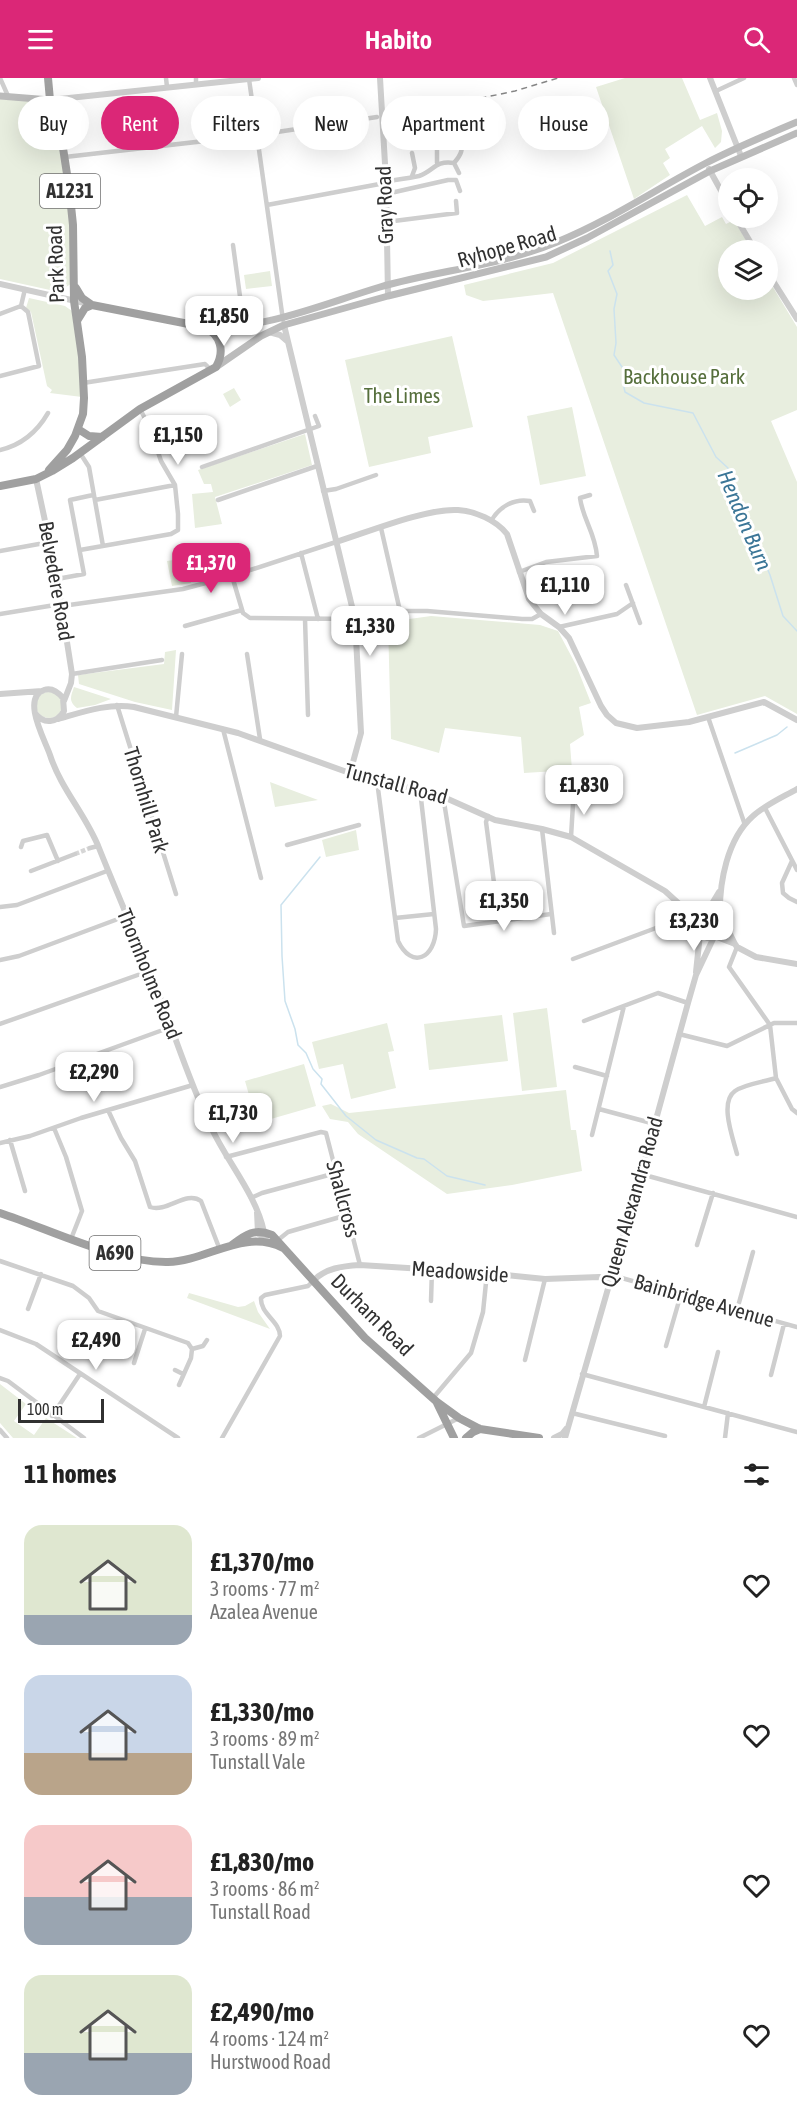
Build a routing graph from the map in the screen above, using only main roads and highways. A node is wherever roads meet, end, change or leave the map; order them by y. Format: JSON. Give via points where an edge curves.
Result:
{"nodes":[{"id":1,"x":48,"y":78,"type":"edge"},
{"id":2,"x":50,"y":96,"type":"edge"},
{"id":3,"x":797,"y":122,"type":"edge"},
{"id":4,"x":797,"y":133,"type":"edge"},
{"id":5,"x":64,"y":150,"type":"edge"},
{"id":6,"x":74,"y":283,"type":"junction"},
{"id":7,"x":88,"y":307,"type":"junction"},
{"id":8,"x":77,"y":321,"type":"junction"},
{"id":9,"x":204,"y":327,"type":"junction"},
{"id":10,"x":213,"y":369,"type":"junction"},
{"id":11,"x":78,"y":429,"type":"junction"},
{"id":12,"x":102,"y":437,"type":"junction"},
{"id":13,"x":40,"y":477,"type":"junction"},
{"id":14,"x":0,"y":486,"type":"edge"},
{"id":15,"x":0,"y":1213,"type":"edge"},
{"id":16,"x":232,"y":1245,"type":"junction"},
{"id":17,"x":285,"y":1249,"type":"junction"},
{"id":18,"x":435,"y":1400,"type":"junction"},
{"id":19,"x":480,"y":1429,"type":"junction"},
{"id":20,"x":454,"y":1438,"type":"edge"},
{"id":21,"x":466,"y":1438,"type":"edge"},
{"id":22,"x":539,"y":1438,"type":"edge"}],
"edges":[{"from":1,"to":2,"type":"highway","number":"A1231"},
{"from":3,"to":9,"type":"main road","name":"Ryhope Road","via":[[704,164],[549,245],[502,260],[388,285],[283,317],[244,326]]},
{"from":4,"to":10,"type":"main road","name":"Ryhope Road","via":[[710,171],[546,257],[284,325]]},
{"from":5,"to":6,"type":"highway","name":"Park Road","number":"A1231","via":[[73,225]]},
{"from":6,"to":7,"type":"highway"},
{"from":6,"to":8,"type":"highway","name":"Park Road","number":"A1231"},
{"from":7,"to":8,"type":"highway","name":"Park Road"},
{"from":7,"to":9,"type":"highway"},
{"from":8,"to":11,"type":"highway","name":"Park Road","number":"A1231","via":[[84,406]]},
{"from":9,"to":10,"type":"highway","via":[[220,343],[221,356]]},
{"from":10,"to":12,"type":"highway","via":[[140,409]]},
{"from":11,"to":12,"type":"highway","via":[[89,436]]},
{"from":11,"to":13,"type":"highway","name":"Park Road","number":"A1231","via":[[68,450]]},
{"from":12,"to":13,"type":"highway"},
{"from":13,"to":14,"type":"highway"},
{"from":15,"to":16,"type":"highway","name":"Durham Road","number":"A690","via":[[71,1239],[158,1262],[185,1261]]},
{"from":16,"to":17,"type":"highway","name":"Durham Road","number":"A690","via":[[268,1242]]},
{"from":16,"to":17,"type":"highway","name":"Durham Road","number":"A690","via":[[249,1233],[261,1232],[278,1240]]},
{"from":17,"to":18,"type":"highway","name":"Durham Road","number":"A690","via":[[365,1338]]},
{"from":18,"to":19,"type":"highway","name":"Durham Road","number":"A690"},
{"from":18,"to":20,"type":"highway","name":"Durham Road","number":"A690"},
{"from":19,"to":21,"type":"highway"},
{"from":19,"to":22,"type":"highway","name":"Durham Road","number":"A690"}]}
